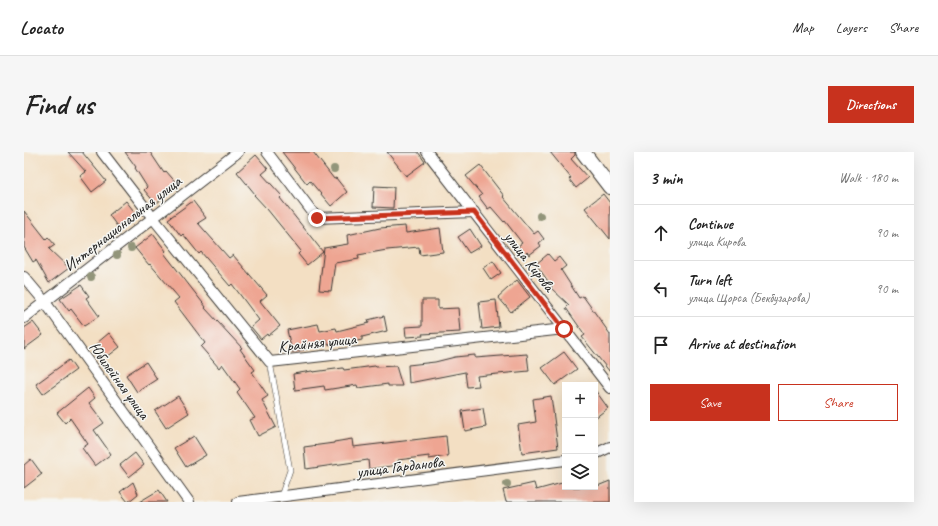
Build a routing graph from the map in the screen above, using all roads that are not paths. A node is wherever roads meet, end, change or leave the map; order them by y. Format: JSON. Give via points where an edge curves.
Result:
{"nodes":[{"id":1,"x":102,"y":152,"type":"edge"},
{"id":2,"x":238,"y":152,"type":"edge"},
{"id":3,"x":267,"y":152,"type":"edge"},
{"id":4,"x":427,"y":152,"type":"edge"},
{"id":5,"x":589,"y":154,"type":"edge"},
{"id":6,"x":610,"y":187,"type":"edge"},
{"id":7,"x":474,"y":212,"type":"junction"},
{"id":8,"x":153,"y":218,"type":"junction"},
{"id":9,"x":24,"y":278,"type":"edge"},
{"id":10,"x":45,"y":302,"type":"junction"},
{"id":11,"x":24,"y":318,"type":"edge"},
{"id":12,"x":564,"y":329,"type":"junction"},
{"id":13,"x":270,"y":362,"type":"junction"},
{"id":14,"x":610,"y":388,"type":"edge"},
{"id":15,"x":610,"y":447,"type":"edge"},
{"id":16,"x":598,"y":453,"type":"edge"},
{"id":17,"x":562,"y":460,"type":"edge"},
{"id":18,"x":281,"y":496,"type":"junction"},
{"id":19,"x":189,"y":502,"type":"edge"},
{"id":20,"x":238,"y":502,"type":"edge"}],
"edges":[{"from":1,"to":8,"type":"street","name":"Крайняя улица"},
{"from":2,"to":8,"type":"street","name":"Интернациональная улица"},
{"from":3,"to":7,"type":"street","via":[[317,218]]},
{"from":4,"to":7,"type":"street","name":"улица Кирова"},
{"from":5,"to":6,"type":"street"},
{"from":7,"to":12,"type":"street","name":"улица Кирова"},
{"from":8,"to":10,"type":"street","name":"Интернациональная улица"},
{"from":8,"to":13,"type":"street","name":"Крайняя улица"},
{"from":9,"to":10,"type":"street","name":"Юбилейная улица"},
{"from":10,"to":11,"type":"street","name":"Интернациональная улица"},
{"from":10,"to":19,"type":"street","name":"Юбилейная улица"},
{"from":12,"to":13,"type":"street","name":"Крайняя улица"},
{"from":12,"to":14,"type":"street","name":"улица Кирова"},
{"from":13,"to":18,"type":"lane","via":[[290,470]]},
{"from":15,"to":16,"type":"street"},
{"from":17,"to":18,"type":"street","name":"улица Гарданова"},
{"from":18,"to":20,"type":"street","name":"улица Гарданова"}]}
